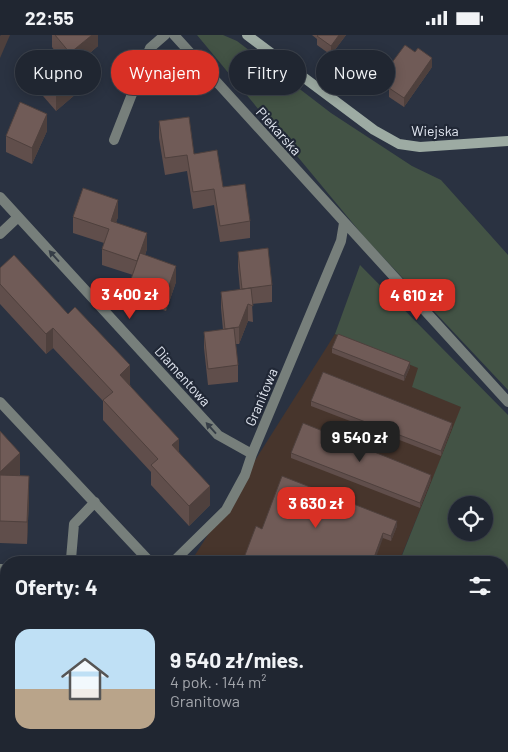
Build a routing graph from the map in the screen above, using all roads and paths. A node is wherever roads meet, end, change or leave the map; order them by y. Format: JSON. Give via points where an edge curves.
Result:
{"nodes":[{"id":1,"x":165,"y":35,"type":"edge"},
{"id":2,"x":174,"y":35,"type":"edge"},
{"id":3,"x":247,"y":35,"type":"edge"},
{"id":4,"x":114,"y":140,"type":"dead end"},
{"id":5,"x":508,"y":141,"type":"edge"},
{"id":6,"x":0,"y":197,"type":"edge"},
{"id":7,"x":18,"y":217,"type":"junction"},
{"id":8,"x":344,"y":223,"type":"junction"},
{"id":9,"x":0,"y":234,"type":"edge"},
{"id":10,"x":0,"y":402,"type":"edge"},
{"id":11,"x":508,"y":402,"type":"edge"},
{"id":12,"x":252,"y":454,"type":"junction"},
{"id":13,"x":95,"y":502,"type":"junction"},
{"id":14,"x":71,"y":556,"type":"edge"},
{"id":15,"x":145,"y":556,"type":"edge"},
{"id":16,"x":179,"y":556,"type":"edge"}],
"edges":[{"from":1,"to":4,"type":"street","via":[[150,48]]},
{"from":2,"to":8,"type":"street","name":"Piekarska"},
{"from":3,"to":5,"type":"street","name":"Wiejska","via":[[374,131],[399,143],[420,147]]},
{"from":6,"to":7,"type":"street","name":"Diamentowa"},
{"from":7,"to":9,"type":"street"},
{"from":12,"to":7,"type":"street","name":"Diamentowa","one_way":true,"via":[[218,435]]},
{"from":8,"to":11,"type":"street","name":"Piekarska"},
{"from":8,"to":12,"type":"street","name":"Granitowa","via":[[341,241]]},
{"from":10,"to":13,"type":"street"},
{"from":12,"to":16,"type":"street","name":"Granitowa","via":[[226,510]]},
{"from":13,"to":14,"type":"street","via":[[74,524]]},
{"from":13,"to":15,"type":"street"}]}
